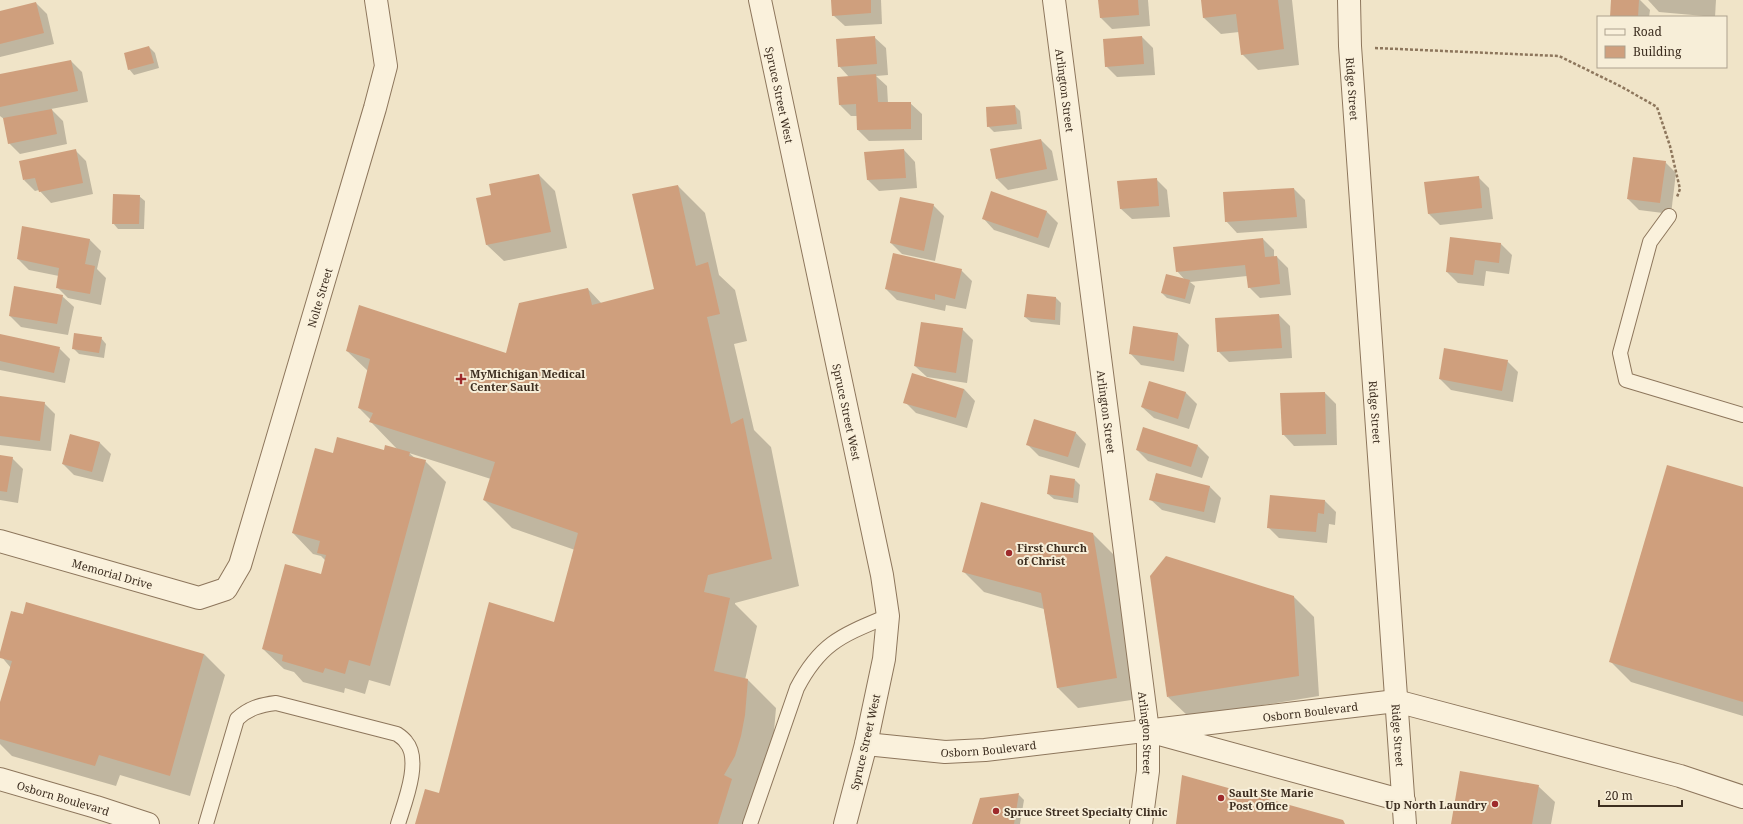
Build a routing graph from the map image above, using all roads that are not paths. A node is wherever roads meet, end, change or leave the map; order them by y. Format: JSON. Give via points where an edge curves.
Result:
{"nodes":[{"id":1,"x":376,"y":0,"type":"edge"},
{"id":2,"x":760,"y":0,"type":"edge"},
{"id":3,"x":1054,"y":0,"type":"edge"},
{"id":4,"x":1349,"y":0,"type":"edge"},
{"id":5,"x":1669,"y":216,"type":"road end"},
{"id":6,"x":1743,"y":415,"type":"edge"},
{"id":7,"x":0,"y":541,"type":"edge"},
{"id":8,"x":226,"y":589,"type":"joint"},
{"id":9,"x":888,"y":616,"type":"junction"},
{"id":10,"x":1396,"y":701,"type":"junction"},
{"id":11,"x":1148,"y":731,"type":"junction"},
{"id":12,"x":866,"y":744,"type":"junction"},
{"id":13,"x":0,"y":779,"type":"edge"},
{"id":14,"x":1743,"y":797,"type":"edge"},
{"id":15,"x":1404,"y":801,"type":"junction"},
{"id":16,"x":148,"y":824,"type":"edge"},
{"id":17,"x":206,"y":824,"type":"edge"},
{"id":18,"x":398,"y":824,"type":"edge"},
{"id":19,"x":750,"y":824,"type":"edge"},
{"id":20,"x":845,"y":824,"type":"edge"},
{"id":21,"x":1141,"y":824,"type":"edge"},
{"id":22,"x":1405,"y":824,"type":"edge"}],
"edges":[{"from":1,"to":8,"type":"street","name":"Nolte Street","via":[[386,66],[240,565]]},
{"from":2,"to":9,"type":"street","name":"Spruce Street West","via":[[882,575]]},
{"from":3,"to":11,"type":"street","name":"Arlington Street"},
{"from":4,"to":10,"type":"street","name":"Ridge Street","via":[[1350,46]]},
{"from":5,"to":6,"type":"lane","via":[[1650,242],[1620,353],[1626,380]]},
{"from":7,"to":8,"type":"street","name":"Memorial Drive","via":[[199,598]]},
{"from":9,"to":12,"type":"street","name":"Spruce Street West","via":[[884,659]]},
{"from":9,"to":19,"type":"lane","via":[[836,640],[826,647],[805,671],[796,688]]},
{"from":10,"to":11,"type":"street","name":"Osborn Boulevard"},
{"from":10,"to":14,"type":"street","name":"Osborn Boulevard","via":[[1680,776]]},
{"from":10,"to":15,"type":"street","name":"Ridge Street"},
{"from":11,"to":12,"type":"street","name":"Osborn Boulevard","via":[[985,750],[945,752]]},
{"from":11,"to":15,"type":"street"},
{"from":11,"to":21,"type":"street","name":"Arlington Street","via":[[1148,771]]},
{"from":12,"to":20,"type":"street","name":"Spruce Street West"},
{"from":13,"to":16,"type":"street","name":"Osborn Boulevard"},
{"from":15,"to":22,"type":"street","name":"Ridge Street"},
{"from":17,"to":18,"type":"lane","via":[[237,719],[257,706],[276,703],[397,734],[407,743],[412,757],[412,776]]}]}
